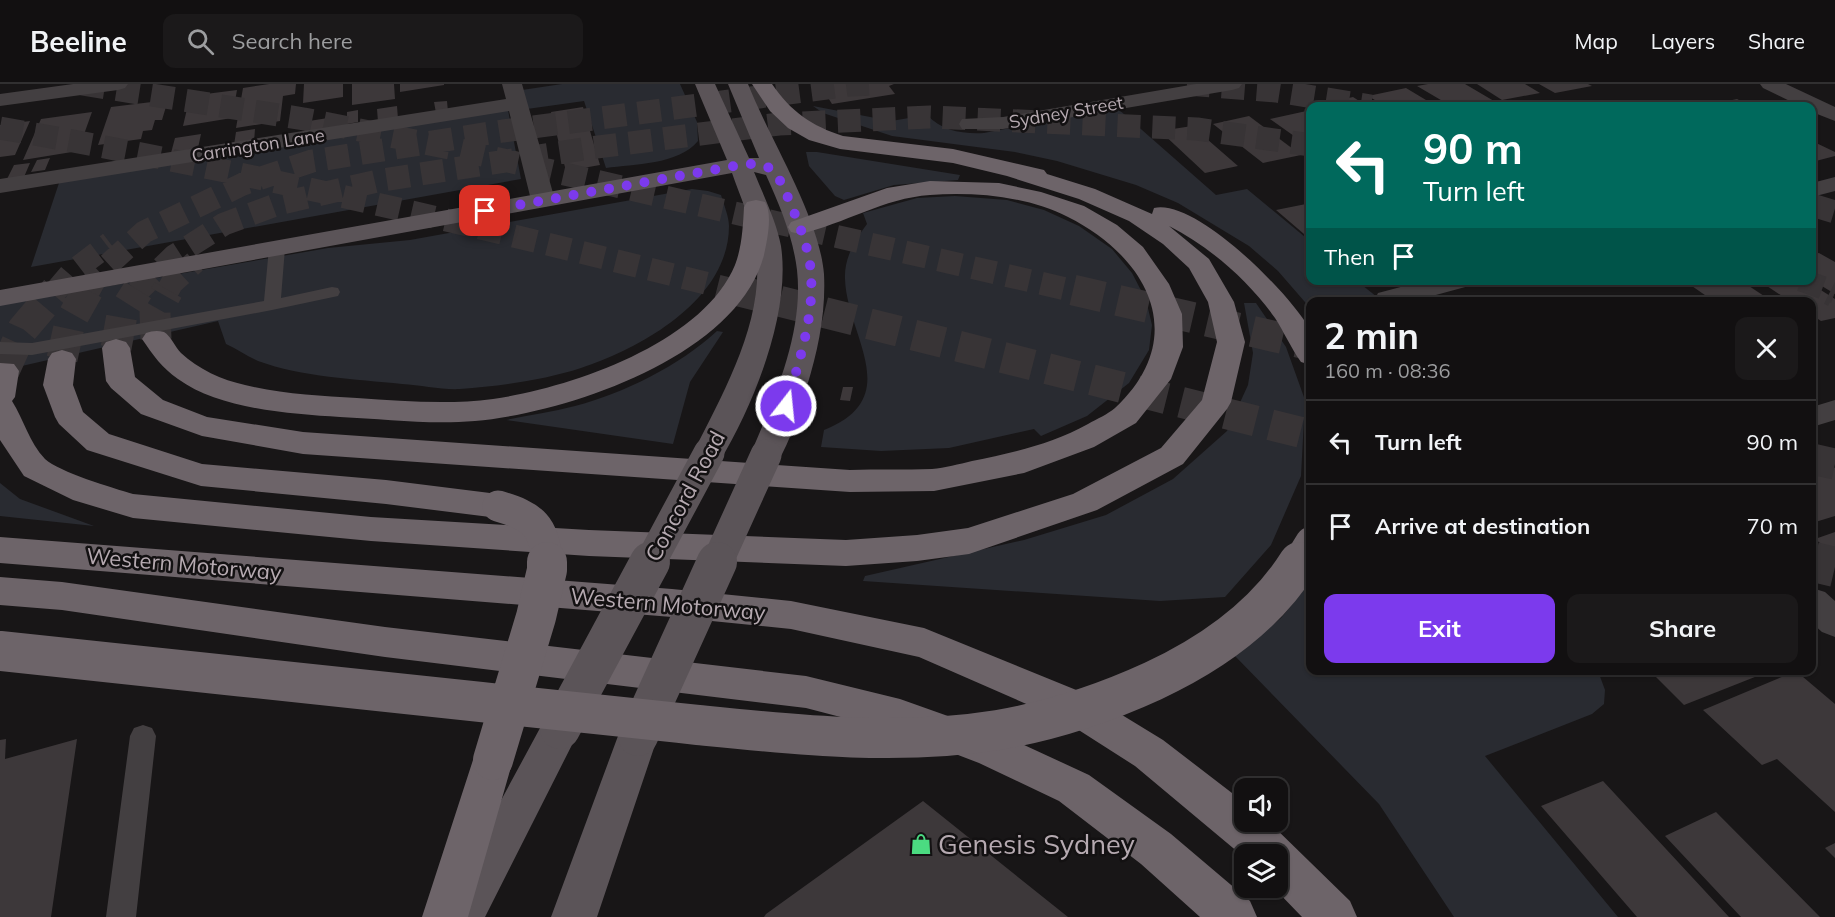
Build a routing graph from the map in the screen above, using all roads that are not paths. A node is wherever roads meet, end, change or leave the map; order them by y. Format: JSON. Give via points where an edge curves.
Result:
{"nodes":[{"id":1,"x":118,"y":84,"type":"edge"},
{"id":2,"x":705,"y":84,"type":"edge"},
{"id":3,"x":738,"y":84,"type":"edge"},
{"id":4,"x":762,"y":84,"type":"edge"},
{"id":5,"x":1112,"y":84,"type":"edge"},
{"id":6,"x":1232,"y":84,"type":"edge"},
{"id":7,"x":1770,"y":84,"type":"edge"},
{"id":8,"x":514,"y":94,"type":"edge"},
{"id":9,"x":0,"y":100,"type":"edge"},
{"id":10,"x":1130,"y":101,"type":"junction"},
{"id":11,"x":1808,"y":102,"type":"edge"},
{"id":12,"x":1816,"y":106,"type":"edge"},
{"id":13,"x":1835,"y":115,"type":"edge"},
{"id":14,"x":970,"y":124,"type":"dead end"},
{"id":15,"x":735,"y":155,"type":"junction"},
{"id":16,"x":776,"y":171,"type":"junction"},
{"id":17,"x":1016,"y":172,"type":"junction"},
{"id":18,"x":1835,"y":184,"type":"edge"},
{"id":19,"x":0,"y":186,"type":"edge"},
{"id":20,"x":1816,"y":189,"type":"edge"},
{"id":21,"x":543,"y":200,"type":"junction"},
{"id":22,"x":756,"y":207,"type":"junction"},
{"id":23,"x":800,"y":227,"type":"junction"},
{"id":24,"x":277,"y":248,"type":"junction"},
{"id":25,"x":1441,"y":285,"type":"edge"},
{"id":26,"x":332,"y":292,"type":"dead end"},
{"id":27,"x":1396,"y":297,"type":"edge"},
{"id":28,"x":0,"y":298,"type":"edge"},
{"id":29,"x":272,"y":304,"type":"junction"},
{"id":30,"x":156,"y":339,"type":"tunnel mouth"},
{"id":31,"x":1306,"y":345,"type":"edge"},
{"id":32,"x":116,"y":348,"type":"tunnel mouth"},
{"id":33,"x":62,"y":359,"type":"tunnel mouth"},
{"id":34,"x":1,"y":372,"type":"edge"},
{"id":35,"x":0,"y":406,"type":"edge"},
{"id":36,"x":1835,"y":410,"type":"edge"},
{"id":37,"x":1816,"y":416,"type":"edge"},
{"id":38,"x":0,"y":550,"type":"edge"},
{"id":39,"x":1306,"y":550,"type":"edge"},
{"id":40,"x":0,"y":591,"type":"edge"},
{"id":41,"x":1816,"y":605,"type":"edge"},
{"id":42,"x":1835,"y":622,"type":"edge"},
{"id":43,"x":0,"y":651,"type":"edge"},
{"id":44,"x":143,"y":736,"type":"dead end"},
{"id":45,"x":1261,"y":844,"type":"edge"},
{"id":46,"x":1288,"y":871,"type":"edge"},
{"id":47,"x":121,"y":917,"type":"edge"},
{"id":48,"x":445,"y":917,"type":"edge"},
{"id":49,"x":461,"y":917,"type":"edge"},
{"id":50,"x":574,"y":917,"type":"edge"},
{"id":51,"x":1234,"y":917,"type":"edge"},
{"id":52,"x":1334,"y":917,"type":"edge"}],
"edges":[{"from":1,"to":9,"type":"street"},
{"from":2,"to":15,"type":"main road","name":"Concord Road"},
{"from":3,"to":16,"type":"main road"},
{"from":4,"to":17,"type":"highway","via":[[784,117],[818,136],[849,144],[944,154]]},
{"from":5,"to":10,"type":"street"},
{"from":6,"to":10,"type":"street","name":"Sydney Street"},
{"from":7,"to":11,"type":"street"},
{"from":8,"to":19,"type":"street","name":"Carrington Lane"},
{"from":8,"to":21,"type":"street"},
{"from":10,"to":14,"type":"street","name":"Sydney Street","via":[[1003,123]]},
{"from":12,"to":13,"type":"street"},
{"from":15,"to":16,"type":"main road"},
{"from":15,"to":21,"type":"main road","via":[[700,172]]},
{"from":15,"to":22,"type":"main road","name":"Concord Road"},
{"from":16,"to":23,"type":"main road"},
{"from":17,"to":31,"type":"highway","via":[[1123,196],[1184,222],[1252,274]]},
{"from":17,"to":35,"type":"highway","via":[[1087,194],[1138,216],[1172,239],[1200,264],[1221,302],[1231,342],[1216,402],[1172,456],[1085,502],[969,541],[846,553],[589,543],[371,529],[133,506],[85,492],[35,468],[11,433]]},
{"from":18,"to":20,"type":"street"},
{"from":21,"to":24,"type":"main road"},
{"from":22,"to":30,"type":"highway","via":[[754,245],[745,272],[721,305],[682,341],[628,369],[552,396],[493,409],[433,413],[275,401],[197,378],[171,361]]},
{"from":22,"to":49,"type":"main road","name":"Concord Road","bridge":true,"via":[[768,245],[769,282],[765,314],[742,382]]},
{"from":23,"to":32,"type":"highway","via":[[888,195],[930,188],[999,190],[1041,199],[1108,230],[1134,252],[1156,284],[1168,314],[1169,347],[1156,379],[1125,416],[1083,440],[1023,462],[934,480],[850,481],[303,443],[202,426],[152,407],[121,381]]},
{"from":23,"to":50,"type":"main road","bridge":true,"via":[[811,275],[811,301],[786,406],[638,736]]},
{"from":24,"to":28,"type":"main road"},
{"from":24,"to":29,"type":"lane"},
{"from":25,"to":27,"type":"street"},
{"from":26,"to":29,"type":"lane"},
{"from":29,"to":34,"type":"lane","via":[[32,349]]},
{"from":33,"to":48,"type":"highway","bridge":true,"via":[[58,385],[70,417],[98,442],[201,474],[498,506],[532,520],[542,532],[547,570],[536,617]]},
{"from":36,"to":37,"type":"street"},
{"from":38,"to":45,"type":"highway","name":"Western Motorway","via":[[672,603],[791,615],[924,643],[1077,708],[1149,753]]},
{"from":39,"to":43,"type":"highway","bridge":true,"via":[[1263,608],[1203,656],[1156,680],[1103,702],[1035,722],[991,731],[901,738],[803,736]]},
{"from":40,"to":51,"type":"highway","name":"Western Motorway","via":[[806,692],[900,716],[993,750],[1074,788],[1156,849]]},
{"from":41,"to":42,"type":"street"},
{"from":44,"to":47,"type":"lane"},
{"from":46,"to":52,"type":"highway"}]}
